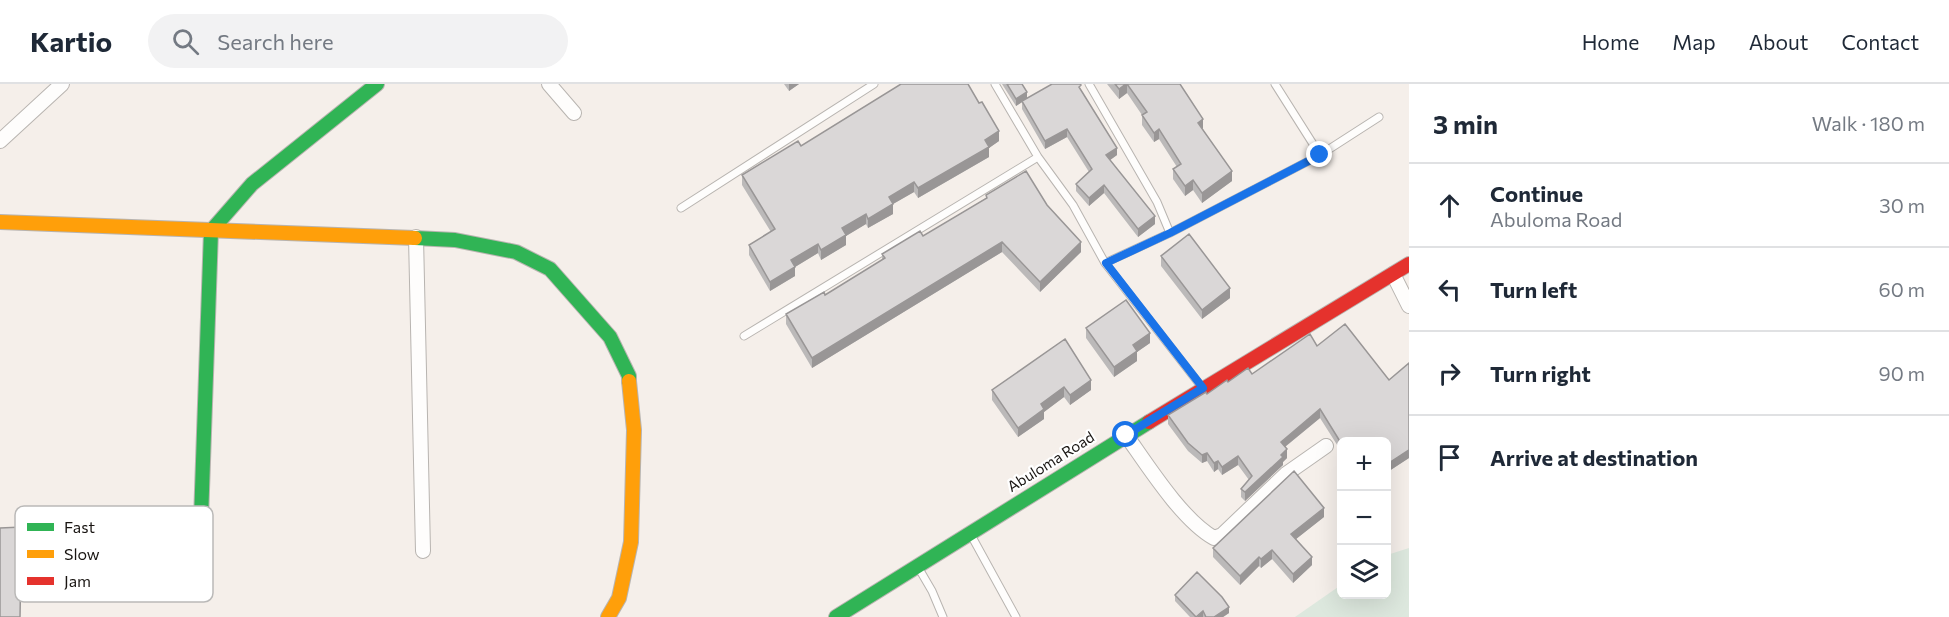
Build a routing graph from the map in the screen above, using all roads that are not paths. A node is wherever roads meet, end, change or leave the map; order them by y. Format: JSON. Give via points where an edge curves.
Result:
{"nodes":[{"id":1,"x":62,"y":84,"type":"edge"},
{"id":2,"x":377,"y":84,"type":"edge"},
{"id":3,"x":549,"y":84,"type":"edge"},
{"id":4,"x":874,"y":84,"type":"edge"},
{"id":5,"x":995,"y":84,"type":"edge"},
{"id":6,"x":1089,"y":84,"type":"edge"},
{"id":7,"x":1275,"y":84,"type":"edge"},
{"id":8,"x":574,"y":113,"type":"dead end"},
{"id":9,"x":1379,"y":117,"type":"dead end"},
{"id":10,"x":0,"y":141,"type":"edge"},
{"id":11,"x":1320,"y":155,"type":"junction"},
{"id":12,"x":1038,"y":157,"type":"junction"},
{"id":13,"x":681,"y":208,"type":"dead end"},
{"id":14,"x":0,"y":222,"type":"edge"},
{"id":15,"x":211,"y":231,"type":"junction"},
{"id":16,"x":1170,"y":233,"type":"junction"},
{"id":17,"x":416,"y":237,"type":"junction"},
{"id":18,"x":1106,"y":263,"type":"junction"},
{"id":19,"x":1409,"y":264,"type":"edge"},
{"id":20,"x":1393,"y":274,"type":"junction"},
{"id":21,"x":1409,"y":306,"type":"edge"},
{"id":22,"x":744,"y":336,"type":"dead end"},
{"id":23,"x":1203,"y":388,"type":"junction"},
{"id":24,"x":1126,"y":435,"type":"junction"},
{"id":25,"x":1326,"y":446,"type":"dead end"},
{"id":26,"x":202,"y":506,"type":"edge"},
{"id":27,"x":970,"y":532,"type":"junction"},
{"id":28,"x":423,"y":551,"type":"dead end"},
{"id":29,"x":917,"y":565,"type":"junction"},
{"id":30,"x":608,"y":617,"type":"edge"},
{"id":31,"x":836,"y":617,"type":"edge"},
{"id":32,"x":944,"y":617,"type":"edge"},
{"id":33,"x":1016,"y":617,"type":"edge"}],
"edges":[{"from":1,"to":10,"type":"street"},
{"from":2,"to":15,"type":"street","via":[[252,184]]},
{"from":3,"to":8,"type":"street"},
{"from":4,"to":13,"type":"lane"},
{"from":5,"to":12,"type":"lane"},
{"from":6,"to":16,"type":"lane","via":[[1157,202]]},
{"from":7,"to":11,"type":"lane"},
{"from":9,"to":11,"type":"lane"},
{"from":11,"to":16,"type":"lane"},
{"from":12,"to":18,"type":"lane","via":[[1073,205]]},
{"from":12,"to":22,"type":"lane"},
{"from":14,"to":15,"type":"street"},
{"from":15,"to":17,"type":"street"},
{"from":15,"to":26,"type":"street"},
{"from":16,"to":18,"type":"lane"},
{"from":17,"to":28,"type":"street"},
{"from":17,"to":30,"type":"street","via":[[516,252],[550,269],[610,337],[629,376],[634,430],[631,542],[619,598]]},
{"from":18,"to":23,"type":"lane"},
{"from":19,"to":20,"type":"street","name":"Abuloma Road"},
{"from":20,"to":21,"type":"street"},
{"from":20,"to":23,"type":"street","name":"Abuloma Road"},
{"from":23,"to":24,"type":"street","name":"Abuloma Road"},
{"from":24,"to":25,"type":"street","via":[[1155,477],[1201,531],[1214,538],[1286,474]]},
{"from":24,"to":27,"type":"street","name":"Abuloma Road"},
{"from":27,"to":29,"type":"street","name":"Abuloma Road"},
{"from":27,"to":33,"type":"lane"},
{"from":29,"to":31,"type":"street","name":"Abuloma Road"},
{"from":29,"to":32,"type":"lane"}]}
